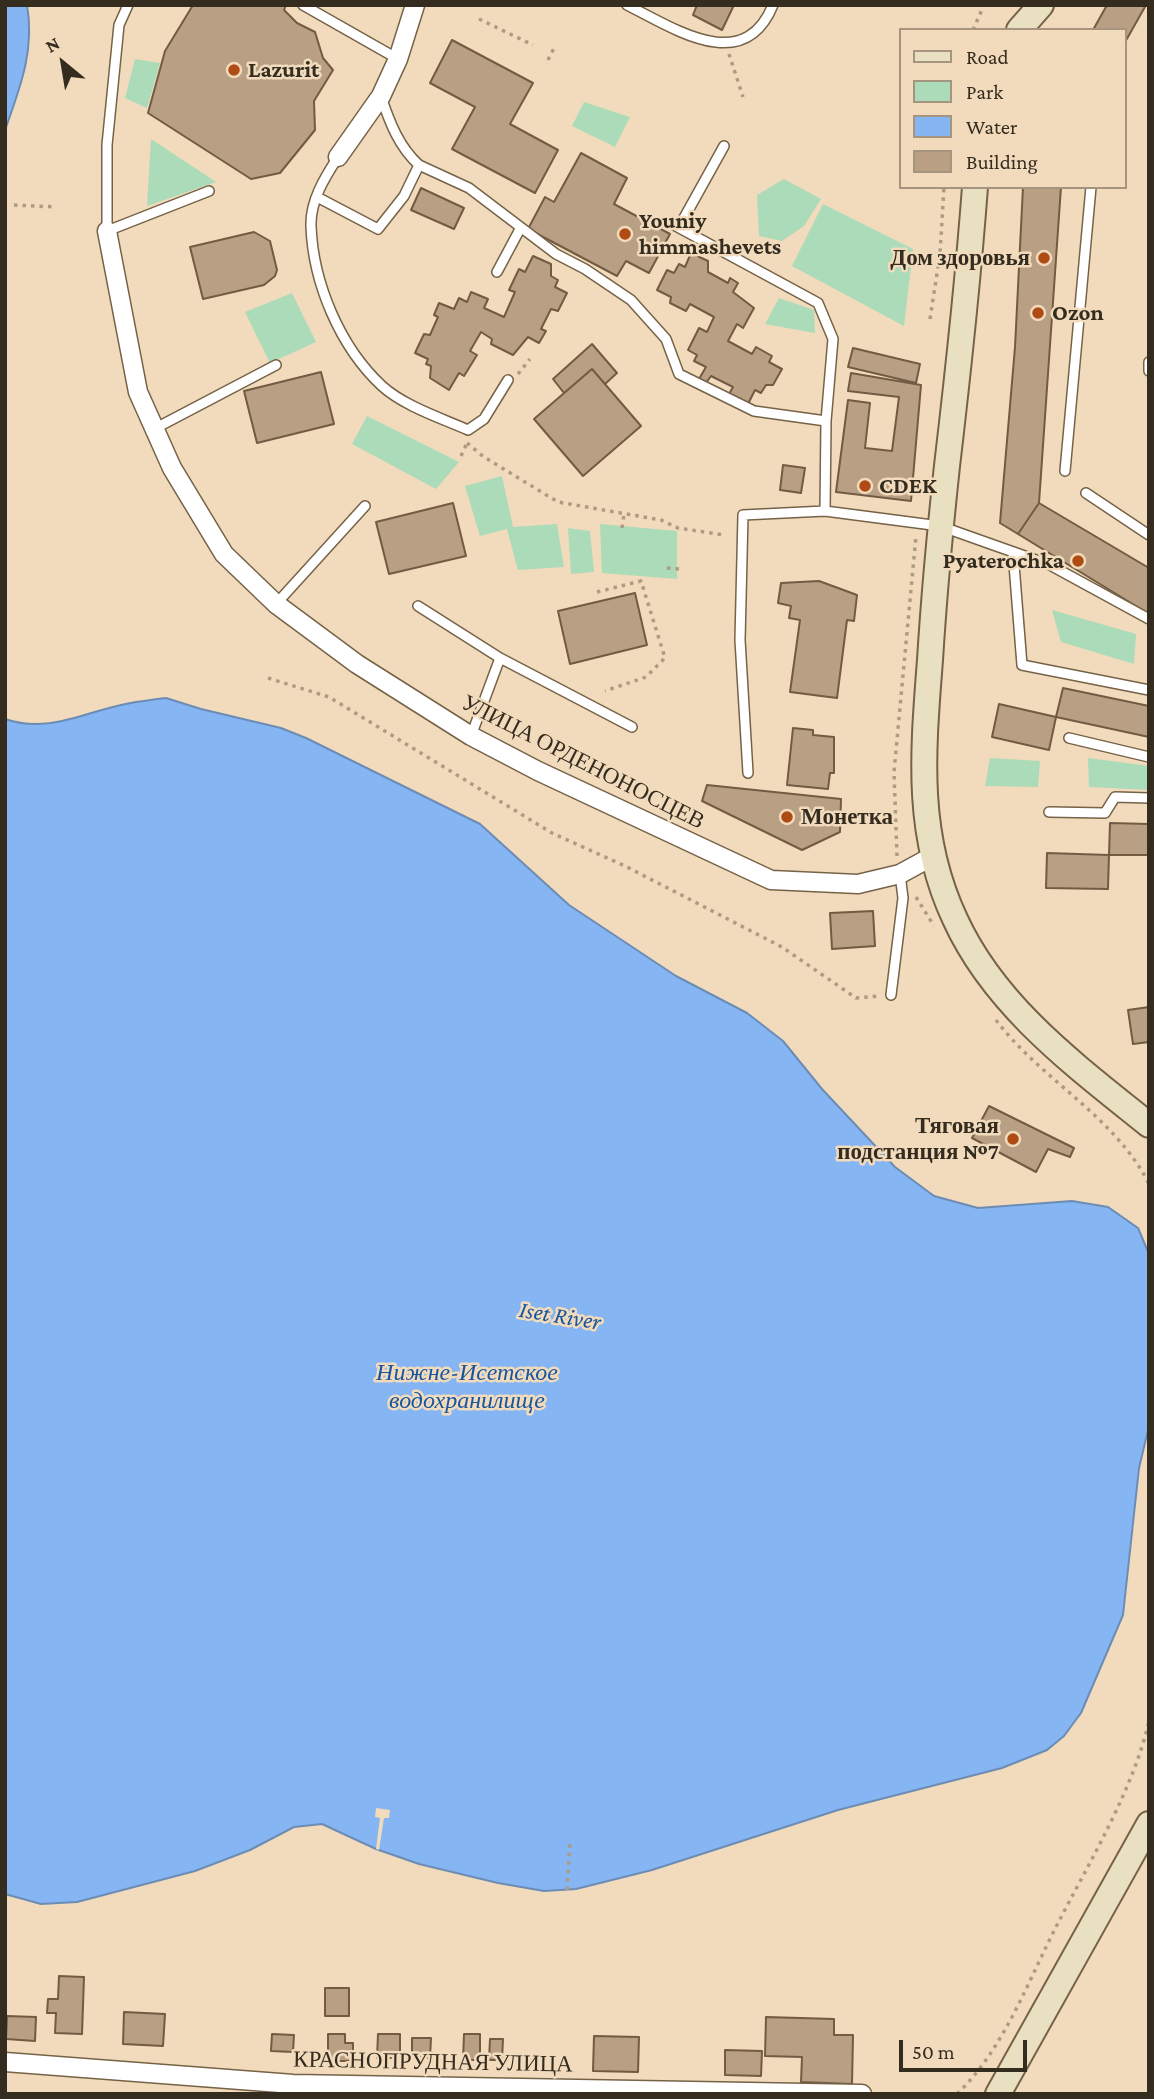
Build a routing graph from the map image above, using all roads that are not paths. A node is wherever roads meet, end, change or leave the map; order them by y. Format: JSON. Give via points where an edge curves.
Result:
{"nodes":[{"id":1,"x":128,"y":5,"type":"edge"},
{"id":2,"x":303,"y":5,"type":"edge"},
{"id":3,"x":415,"y":5,"type":"edge"},
{"id":4,"x":627,"y":5,"type":"edge"},
{"id":5,"x":773,"y":5,"type":"edge"},
{"id":6,"x":1024,"y":5,"type":"edge"},
{"id":7,"x":1041,"y":5,"type":"edge"},
{"id":8,"x":1018,"y":28,"type":"edge"},
{"id":9,"x":1019,"y":28,"type":"edge"},
{"id":10,"x":398,"y":59,"type":"junction"},
{"id":11,"x":381,"y":96,"type":"junction"},
{"id":12,"x":724,"y":146,"type":"dead end"},
{"id":13,"x":338,"y":157,"type":"joint"},
{"id":14,"x":419,"y":165,"type":"junction"},
{"id":15,"x":975,"y":189,"type":"edge"},
{"id":16,"x":1091,"y":189,"type":"edge"},
{"id":17,"x":209,"y":191,"type":"dead end"},
{"id":18,"x":317,"y":197,"type":"junction"},
{"id":19,"x":520,"y":229,"type":"junction"},
{"id":20,"x":107,"y":231,"type":"junction"},
{"id":21,"x":497,"y":271,"type":"dead end"},
{"id":22,"x":1149,"y":362,"type":"edge"},
{"id":23,"x":276,"y":365,"type":"dead end"},
{"id":24,"x":1149,"y":371,"type":"edge"},
{"id":25,"x":509,"y":380,"type":"dead end"},
{"id":26,"x":826,"y":421,"type":"junction"},
{"id":27,"x":154,"y":429,"type":"junction"},
{"id":28,"x":1065,"y":471,"type":"dead end"},
{"id":29,"x":1086,"y":493,"type":"dead end"},
{"id":30,"x":365,"y":506,"type":"dead end"},
{"id":31,"x":825,"y":511,"type":"junction"},
{"id":32,"x":929,"y":525,"type":"junction"},
{"id":33,"x":1149,"y":535,"type":"edge"},
{"id":34,"x":1013,"y":552,"type":"junction"},
{"id":35,"x":276,"y":604,"type":"junction"},
{"id":36,"x":418,"y":606,"type":"dead end"},
{"id":37,"x":1149,"y":619,"type":"edge"},
{"id":38,"x":500,"y":657,"type":"junction"},
{"id":39,"x":1149,"y":690,"type":"edge"},
{"id":40,"x":632,"y":727,"type":"dead end"},
{"id":41,"x":471,"y":736,"type":"junction"},
{"id":42,"x":1069,"y":738,"type":"dead end"},
{"id":43,"x":1149,"y":757,"type":"edge"},
{"id":44,"x":748,"y":773,"type":"dead end"},
{"id":45,"x":1149,"y":798,"type":"edge"},
{"id":46,"x":1049,"y":812,"type":"dead end"},
{"id":47,"x":933,"y":856,"type":"junction"},
{"id":48,"x":900,"y":874,"type":"junction"},
{"id":49,"x":891,"y":995,"type":"road end"},
{"id":50,"x":1149,"y":1125,"type":"edge"},
{"id":51,"x":1149,"y":1824,"type":"edge"},
{"id":52,"x":5,"y":2062,"type":"edge"},
{"id":53,"x":1012,"y":2069,"type":"junction"},
{"id":54,"x":293,"y":2089,"type":"edge"},
{"id":55,"x":862,"y":2094,"type":"edge"},
{"id":56,"x":987,"y":2094,"type":"edge"},
{"id":57,"x":998,"y":2094,"type":"edge"}],
"edges":[{"from":1,"to":20,"type":"lane","via":[[119,25],[107,145]]},
{"from":2,"to":10,"type":"lane"},
{"from":3,"to":10,"type":"street"},
{"from":4,"to":5,"type":"lane","via":[[726,45],[751,37],[763,26]]},
{"from":6,"to":8,"type":"main road"},
{"from":7,"to":9,"type":"main road"},
{"from":10,"to":11,"type":"street"},
{"from":11,"to":13,"type":"street"},
{"from":11,"to":14,"type":"lane","via":[[394,131]]},
{"from":12,"to":26,"type":"lane","via":[[677,226],[818,303],[833,339]]},
{"from":13,"to":18,"type":"lane"},
{"from":14,"to":18,"type":"lane","via":[[404,196],[378,229]]},
{"from":14,"to":19,"type":"lane","via":[[470,188]]},
{"from":15,"to":32,"type":"main road","via":[[968,290]]},
{"from":16,"to":28,"type":"lane"},
{"from":17,"to":20,"type":"lane"},
{"from":18,"to":25,"type":"lane","via":[[310,225],[330,307],[352,355],[384,388],[468,430],[484,419]]},
{"from":19,"to":21,"type":"lane"},
{"from":19,"to":26,"type":"lane","via":[[631,300],[666,339],[679,374],[754,411]]},
{"from":20,"to":27,"type":"street","name":"УЛИЦА ОРДЕНОНОСЦЕВ","via":[[138,392]]},
{"from":22,"to":24,"type":"lane"},
{"from":23,"to":27,"type":"lane"},
{"from":26,"to":31,"type":"lane"},
{"from":27,"to":35,"type":"street","name":"УЛИЦА ОРДЕНОНОСЦЕВ","via":[[223,554]]},
{"from":29,"to":33,"type":"lane"},
{"from":30,"to":35,"type":"lane"},
{"from":31,"to":32,"type":"lane"},
{"from":31,"to":44,"type":"lane","via":[[743,515],[740,640]]},
{"from":32,"to":34,"type":"lane"},
{"from":32,"to":47,"type":"main road","via":[[922,751]]},
{"from":34,"to":37,"type":"lane","via":[[1050,565]]},
{"from":34,"to":39,"type":"lane","via":[[1022,665]]},
{"from":35,"to":41,"type":"street","name":"УЛИЦА ОРДЕНОНОСЦЕВ","via":[[357,664]]},
{"from":36,"to":38,"type":"lane"},
{"from":38,"to":40,"type":"lane"},
{"from":38,"to":41,"type":"lane"},
{"from":41,"to":48,"type":"street","name":"УЛИЦА ОРДЕНОНОСЦЕВ","via":[[771,880],[858,884]]},
{"from":42,"to":43,"type":"lane"},
{"from":45,"to":46,"type":"lane","via":[[1115,797],[1105,813]]},
{"from":47,"to":48,"type":"street","name":"УЛИЦА ОРДЕНОНОСЦЕВ"},
{"from":47,"to":50,"type":"main road","via":[[954,919],[1005,998],[1068,1059]]},
{"from":48,"to":49,"type":"lane","via":[[903,898]]},
{"from":51,"to":53,"type":"main road"},
{"from":52,"to":54,"type":"street","name":"КРАСНОПРУДНАЯ УЛИЦА"},
{"from":53,"to":56,"type":"main road"},
{"from":53,"to":57,"type":"main road"},
{"from":54,"to":55,"type":"street","name":"КРАСНОПРУДНАЯ УЛИЦА"}]}
